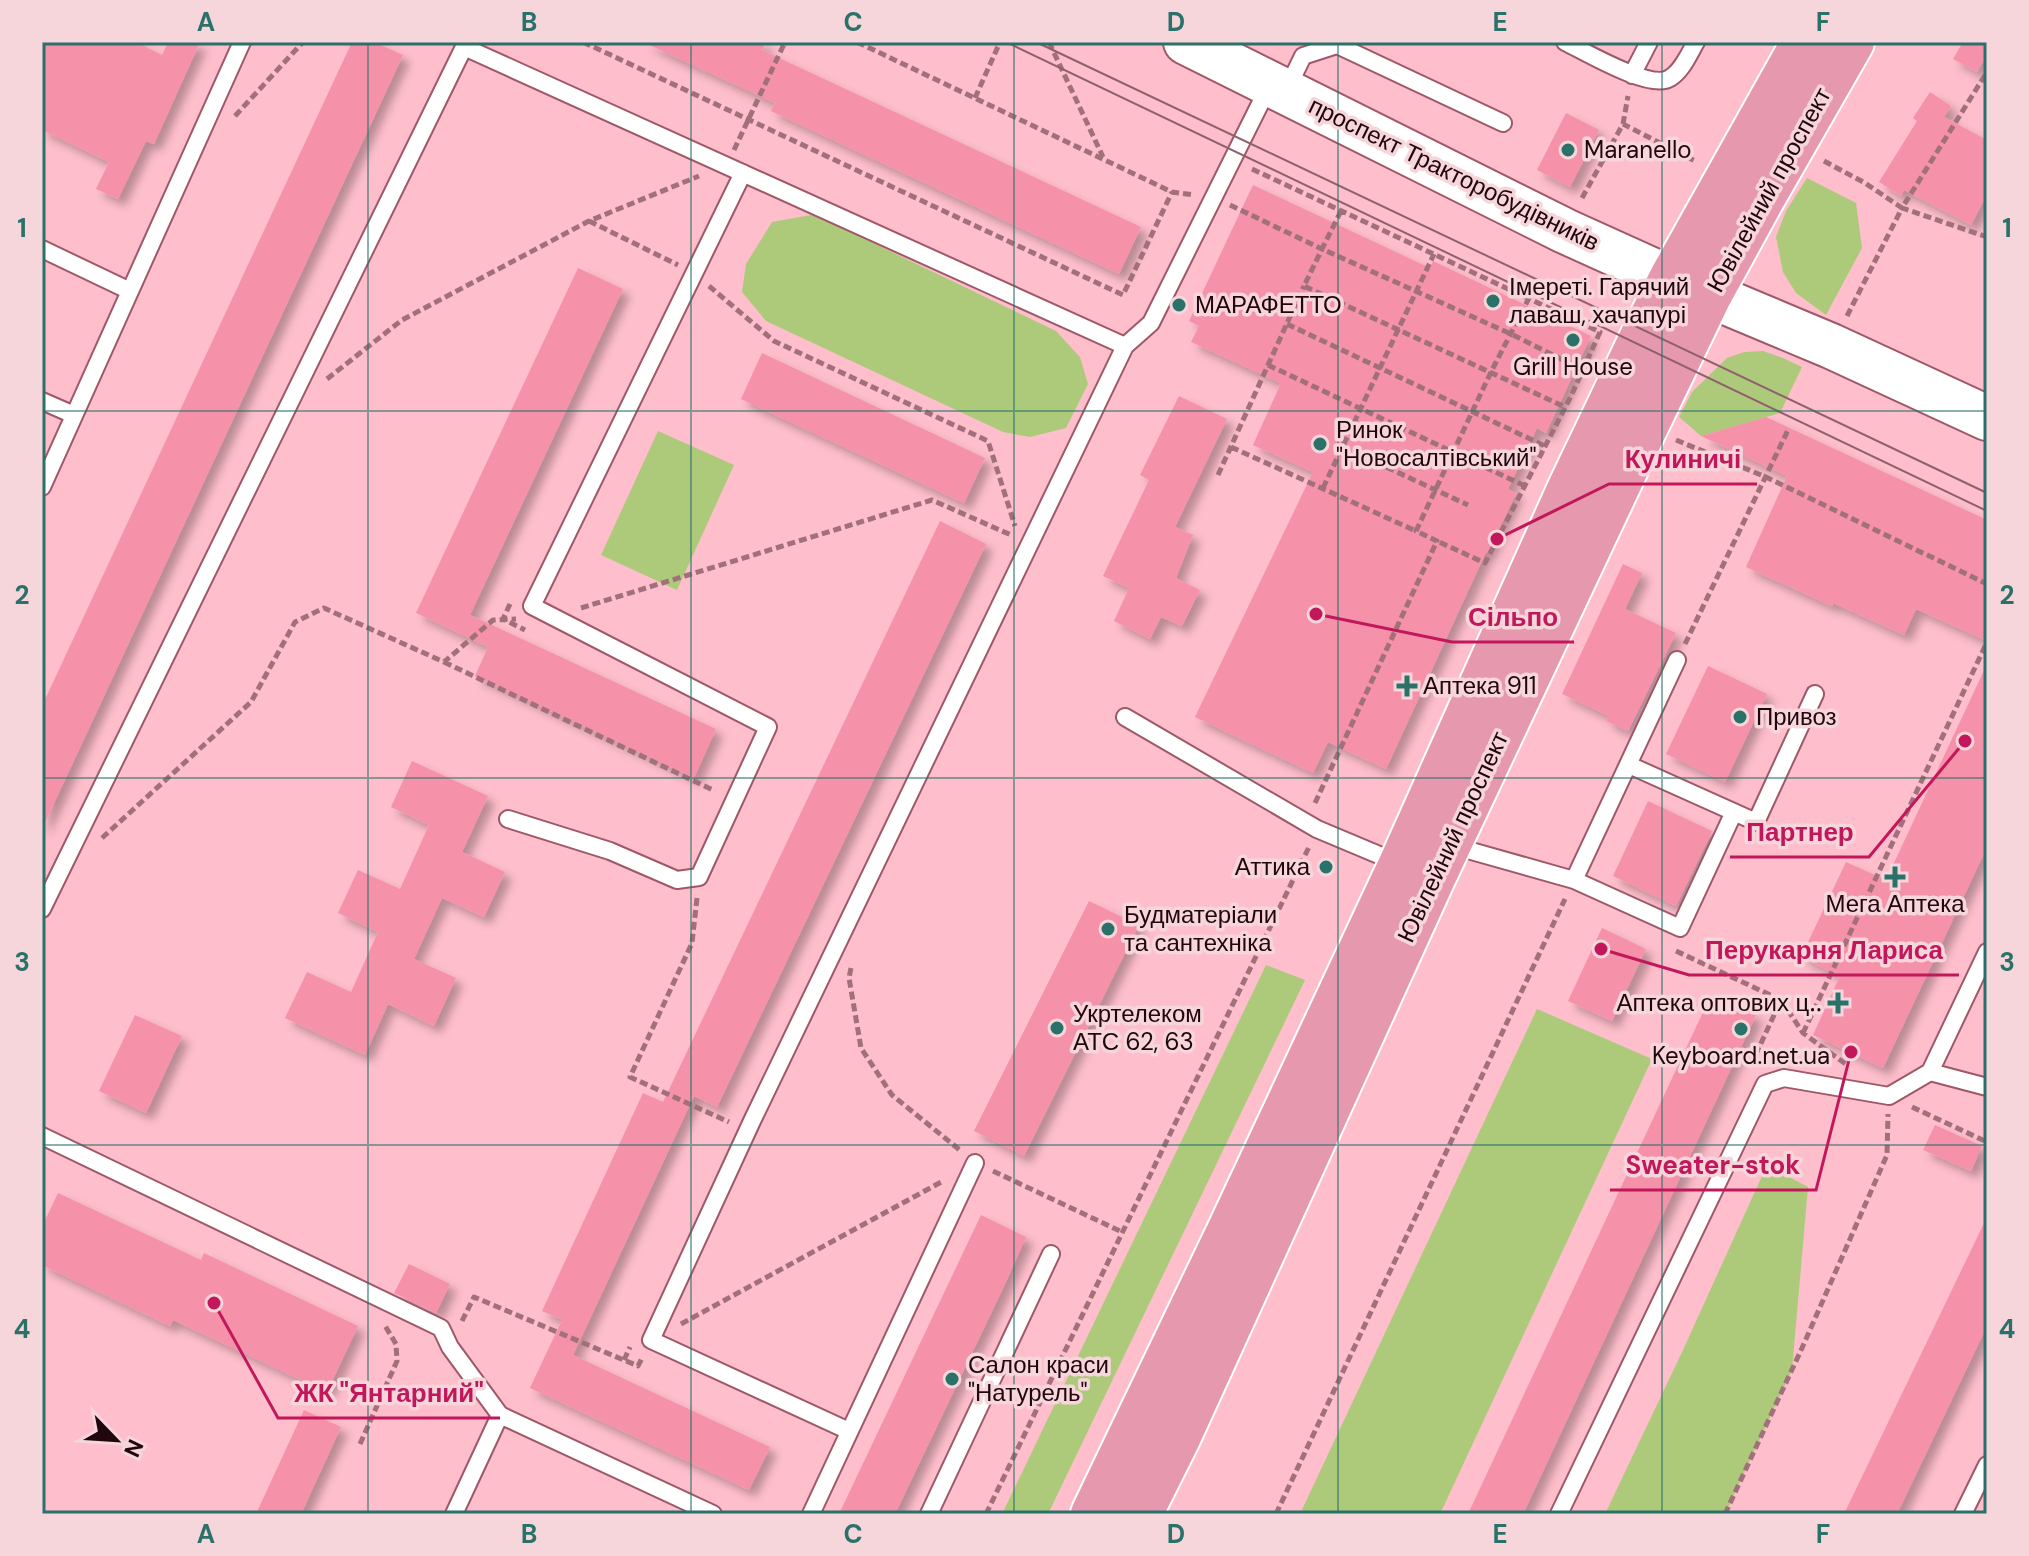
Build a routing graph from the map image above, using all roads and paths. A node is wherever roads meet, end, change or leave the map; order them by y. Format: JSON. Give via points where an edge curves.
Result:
{"nodes":[{"id":1,"x":242,"y":42,"type":"edge"},
{"id":2,"x":303,"y":42,"type":"edge"},
{"id":3,"x":583,"y":42,"type":"edge"},
{"id":4,"x":785,"y":42,"type":"edge"},
{"id":5,"x":857,"y":42,"type":"edge"},
{"id":6,"x":1000,"y":42,"type":"edge"},
{"id":7,"x":1049,"y":42,"type":"edge"},
{"id":8,"x":1186,"y":42,"type":"edge"},
{"id":9,"x":1565,"y":42,"type":"edge"},
{"id":10,"x":1649,"y":42,"type":"edge"},
{"id":11,"x":1696,"y":42,"type":"edge"},
{"id":12,"x":1804,"y":42,"type":"edge"},
{"id":13,"x":1852,"y":42,"type":"edge"},
{"id":14,"x":1289,"y":68,"type":"edge"},
{"id":15,"x":1987,"y":72,"type":"edge"},
{"id":16,"x":1632,"y":75,"type":"junction"},
{"id":17,"x":975,"y":98,"type":"junction"},
{"id":18,"x":748,"y":119,"type":"junction"},
{"id":19,"x":228,"y":123,"type":"dead end"},
{"id":20,"x":1503,"y":123,"type":"dead end"},
{"id":21,"x":1623,"y":124,"type":"junction"},
{"id":22,"x":1819,"y":158,"type":"dead end"},
{"id":23,"x":1104,"y":159,"type":"junction"},
{"id":24,"x":1697,"y":162,"type":"dead end"},
{"id":25,"x":726,"y":165,"type":"junction"},
{"id":26,"x":743,"y":173,"type":"junction"},
{"id":27,"x":1243,"y":180,"type":"dead end"},
{"id":28,"x":1172,"y":192,"type":"junction"},
{"id":29,"x":1237,"y":193,"type":"dead end"},
{"id":30,"x":1214,"y":197,"type":"junction"},
{"id":31,"x":1582,"y":198,"type":"dead end"},
{"id":32,"x":1230,"y":205,"type":"junction"},
{"id":33,"x":1902,"y":208,"type":"junction"},
{"id":34,"x":1341,"y":211,"type":"junction"},
{"id":35,"x":589,"y":221,"type":"junction"},
{"id":36,"x":1987,"y":237,"type":"edge"},
{"id":37,"x":42,"y":249,"type":"edge"},
{"id":38,"x":1322,"y":249,"type":"junction"},
{"id":39,"x":1434,"y":254,"type":"junction"},
{"id":40,"x":694,"y":273,"type":"junction"},
{"id":41,"x":1304,"y":286,"type":"junction"},
{"id":42,"x":1690,"y":287,"type":"junction"},
{"id":43,"x":130,"y":291,"type":"junction"},
{"id":44,"x":1416,"y":291,"type":"junction"},
{"id":45,"x":1529,"y":298,"type":"junction"},
{"id":46,"x":1844,"y":321,"type":"dead end"},
{"id":47,"x":1287,"y":324,"type":"junction"},
{"id":48,"x":1399,"y":329,"type":"junction"},
{"id":49,"x":1511,"y":334,"type":"junction"},
{"id":50,"x":1125,"y":346,"type":"junction"},
{"id":51,"x":1268,"y":365,"type":"junction"},
{"id":52,"x":1380,"y":368,"type":"junction"},
{"id":53,"x":1583,"y":370,"type":"junction"},
{"id":54,"x":1491,"y":372,"type":"junction"},
{"id":55,"x":42,"y":401,"type":"edge"},
{"id":56,"x":1361,"y":407,"type":"junction"},
{"id":57,"x":1565,"y":407,"type":"junction"},
{"id":58,"x":287,"y":410,"type":"junction"},
{"id":59,"x":1473,"y":410,"type":"junction"},
{"id":60,"x":74,"y":415,"type":"junction"},
{"id":61,"x":1987,"y":418,"type":"edge"},
{"id":62,"x":1789,"y":428,"type":"dead end"},
{"id":63,"x":1665,"y":436,"type":"dead end"},
{"id":64,"x":1545,"y":446,"type":"junction"},
{"id":65,"x":1231,"y":447,"type":"junction"},
{"id":66,"x":1343,"y":447,"type":"junction"},
{"id":67,"x":1453,"y":452,"type":"junction"},
{"id":68,"x":1218,"y":475,"type":"dead end"},
{"id":69,"x":1766,"y":477,"type":"junction"},
{"id":70,"x":1525,"y":486,"type":"junction"},
{"id":71,"x":42,"y":487,"type":"edge"},
{"id":72,"x":1323,"y":488,"type":"junction"},
{"id":73,"x":1435,"y":490,"type":"junction"},
{"id":74,"x":1468,"y":505,"type":"dead end"},
{"id":75,"x":1416,"y":531,"type":"junction"},
{"id":76,"x":1437,"y":541,"type":"junction"},
{"id":77,"x":1987,"y":584,"type":"edge"},
{"id":78,"x":552,"y":616,"type":"junction"},
{"id":79,"x":1987,"y":642,"type":"edge"},
{"id":80,"x":1677,"y":660,"type":"joint"},
{"id":81,"x":444,"y":662,"type":"junction"},
{"id":82,"x":1815,"y":694,"type":"dead end"},
{"id":83,"x":1125,"y":717,"type":"dead end"},
{"id":84,"x":1629,"y":765,"type":"junction"},
{"id":85,"x":734,"y":800,"type":"junction"},
{"id":86,"x":1734,"y":812,"type":"junction"},
{"id":87,"x":508,"y":819,"type":"dead end"},
{"id":88,"x":1317,"y":829,"type":"junction"},
{"id":89,"x":1423,"y":866,"type":"junction"},
{"id":90,"x":699,"y":877,"type":"junction"},
{"id":91,"x":56,"y":879,"type":"junction"},
{"id":92,"x":1574,"y":880,"type":"junction"},
{"id":93,"x":42,"y":909,"type":"edge"},
{"id":94,"x":1666,"y":946,"type":"dead end"},
{"id":95,"x":1987,"y":952,"type":"edge"},
{"id":96,"x":852,"y":963,"type":"dead end"},
{"id":97,"x":1781,"y":1000,"type":"junction"},
{"id":98,"x":1803,"y":1033,"type":"junction"},
{"id":99,"x":1930,"y":1072,"type":"junction"},
{"id":100,"x":1745,"y":1078,"type":"dead end"},
{"id":101,"x":1987,"y":1087,"type":"edge"},
{"id":102,"x":1889,"y":1096,"type":"junction"},
{"id":103,"x":736,"y":1126,"type":"dead end"},
{"id":104,"x":42,"y":1136,"type":"edge"},
{"id":105,"x":1987,"y":1142,"type":"edge"},
{"id":106,"x":975,"y":1163,"type":"junction"},
{"id":107,"x":1122,"y":1232,"type":"junction"},
{"id":108,"x":1051,"y":1254,"type":"dead end"},
{"id":109,"x":377,"y":1313,"type":"dead end"},
{"id":110,"x":651,"y":1340,"type":"junction"},
{"id":111,"x":450,"y":1347,"type":"junction"},
{"id":112,"x":500,"y":1415,"type":"junction"},
{"id":113,"x":849,"y":1431,"type":"junction"},
{"id":114,"x":360,"y":1444,"type":"dead end"},
{"id":115,"x":1987,"y":1465,"type":"edge"},
{"id":116,"x":1726,"y":1513,"type":"edge"},
{"id":117,"x":454,"y":1514,"type":"edge"},
{"id":118,"x":713,"y":1514,"type":"edge"},
{"id":119,"x":811,"y":1514,"type":"edge"},
{"id":120,"x":929,"y":1514,"type":"edge"},
{"id":121,"x":986,"y":1514,"type":"edge"},
{"id":122,"x":1093,"y":1514,"type":"edge"},
{"id":123,"x":1140,"y":1514,"type":"edge"},
{"id":124,"x":1276,"y":1514,"type":"edge"},
{"id":125,"x":1559,"y":1514,"type":"edge"},
{"id":126,"x":1963,"y":1514,"type":"edge"}],
"edges":[{"from":1,"to":43,"type":"lane"},
{"from":2,"to":19,"type":"path"},
{"from":3,"to":18,"type":"path"},
{"from":4,"to":18,"type":"path"},
{"from":5,"to":17,"type":"path"},
{"from":6,"to":17,"type":"path"},
{"from":7,"to":23,"type":"path"},
{"from":8,"to":14,"type":"main road","name":"проспект Тракторобудівників"},
{"from":9,"to":16,"type":"lane"},
{"from":10,"to":16,"type":"lane"},
{"from":11,"to":16,"type":"lane","via":[[1672,78],[1660,82]]},
{"from":12,"to":42,"type":"main road","name":"Ювілейний проспект"},
{"from":13,"to":42,"type":"main road","name":"Ювілейний проспект","via":[[1762,199]]},
{"from":14,"to":20,"type":"lane","via":[[1337,45]]},
{"from":14,"to":30,"type":"lane"},
{"from":14,"to":42,"type":"main road","name":"проспект Тракторобудівників","via":[[1531,215]]},
{"from":15,"to":33,"type":"path"},
{"from":16,"to":21,"type":"path"},
{"from":17,"to":23,"type":"path"},
{"from":18,"to":25,"type":"path"},
{"from":18,"to":28,"type":"path","via":[[1123,295]]},
{"from":21,"to":24,"type":"path"},
{"from":21,"to":31,"type":"path"},
{"from":22,"to":33,"type":"path"},
{"from":23,"to":28,"type":"path"},
{"from":25,"to":26,"type":"lane"},
{"from":25,"to":35,"type":"path"},
{"from":25,"to":58,"type":"lane","via":[[464,47]]},
{"from":26,"to":40,"type":"lane"},
{"from":26,"to":50,"type":"lane"},
{"from":27,"to":34,"type":"path","via":[[1250,168]]},
{"from":28,"to":30,"type":"path"},
{"from":29,"to":32,"type":"path"},
{"from":30,"to":32,"type":"path"},
{"from":30,"to":50,"type":"lane","via":[[1151,323]]},
{"from":32,"to":38,"type":"path"},
{"from":33,"to":36,"type":"path"},
{"from":33,"to":46,"type":"path"},
{"from":34,"to":38,"type":"path"},
{"from":34,"to":39,"type":"path"},
{"from":35,"to":40,"type":"path"},
{"from":35,"to":58,"type":"path","via":[[402,320]]},
{"from":37,"to":43,"type":"lane"},
{"from":38,"to":41,"type":"path"},
{"from":38,"to":44,"type":"path"},
{"from":39,"to":44,"type":"path"},
{"from":39,"to":45,"type":"path"},
{"from":40,"to":78,"type":"lane","via":[[532,606]]},
{"from":40,"to":78,"type":"path","via":[[774,341],[988,441],[1019,538],[932,500]]},
{"from":41,"to":47,"type":"path"},
{"from":41,"to":48,"type":"path"},
{"from":42,"to":61,"type":"main road","name":"проспект Тракторобудівників"},
{"from":42,"to":89,"type":"main road","name":"Ювілейний проспект","via":[[1645,428]]},
{"from":43,"to":60,"type":"lane"},
{"from":44,"to":48,"type":"path"},
{"from":44,"to":49,"type":"path"},
{"from":45,"to":49,"type":"path"},
{"from":45,"to":53,"type":"path","via":[[1600,332]]},
{"from":47,"to":51,"type":"path"},
{"from":47,"to":52,"type":"path"},
{"from":48,"to":52,"type":"path"},
{"from":48,"to":54,"type":"path"},
{"from":49,"to":53,"type":"path"},
{"from":49,"to":54,"type":"path"},
{"from":50,"to":110,"type":"lane"},
{"from":51,"to":56,"type":"path"},
{"from":51,"to":65,"type":"path"},
{"from":52,"to":56,"type":"path"},
{"from":52,"to":59,"type":"path"},
{"from":53,"to":57,"type":"path"},
{"from":54,"to":57,"type":"path"},
{"from":54,"to":59,"type":"path"},
{"from":55,"to":60,"type":"lane"},
{"from":56,"to":66,"type":"path"},
{"from":56,"to":67,"type":"path"},
{"from":57,"to":64,"type":"path"},
{"from":58,"to":91,"type":"lane"},
{"from":59,"to":64,"type":"path"},
{"from":59,"to":67,"type":"path"},
{"from":60,"to":71,"type":"lane"},
{"from":62,"to":69,"type":"path"},
{"from":63,"to":69,"type":"path"},
{"from":64,"to":70,"type":"path"},
{"from":65,"to":68,"type":"path"},
{"from":65,"to":72,"type":"path"},
{"from":66,"to":72,"type":"path"},
{"from":66,"to":73,"type":"path"},
{"from":67,"to":70,"type":"path"},
{"from":67,"to":73,"type":"path"},
{"from":69,"to":77,"type":"path"},
{"from":69,"to":80,"type":"path"},
{"from":70,"to":76,"type":"path","via":[[1485,563]]},
{"from":72,"to":75,"type":"path"},
{"from":73,"to":74,"type":"path"},
{"from":73,"to":75,"type":"path"},
{"from":75,"to":76,"type":"path"},
{"from":76,"to":88,"type":"path","via":[[1313,809]]},
{"from":78,"to":81,"type":"path","via":[[493,620]]},
{"from":78,"to":85,"type":"lane","via":[[768,727]]},
{"from":79,"to":98,"type":"path"},
{"from":80,"to":84,"type":"lane"},
{"from":81,"to":85,"type":"path"},
{"from":81,"to":91,"type":"path","via":[[324,608],[295,622],[251,702]]},
{"from":82,"to":86,"type":"lane","via":[[1756,822]]},
{"from":83,"to":88,"type":"lane"},
{"from":84,"to":86,"type":"lane"},
{"from":84,"to":92,"type":"lane"},
{"from":85,"to":90,"type":"lane"},
{"from":86,"to":92,"type":"lane","via":[[1680,928]]},
{"from":87,"to":90,"type":"lane","via":[[610,851],[677,880]]},
{"from":88,"to":89,"type":"lane"},
{"from":88,"to":107,"type":"path"},
{"from":89,"to":92,"type":"lane"},
{"from":89,"to":122,"type":"main road","name":"Ювілейний проспект","via":[[1232,1225]]},
{"from":89,"to":123,"type":"main road","name":"Ювілейний проспект","via":[[1178,1438]]},
{"from":90,"to":103,"type":"path","via":[[692,943],[630,1077]]},
{"from":91,"to":93,"type":"lane"},
{"from":92,"to":124,"type":"path"},
{"from":94,"to":97,"type":"path"},
{"from":95,"to":99,"type":"lane"},
{"from":96,"to":106,"type":"path","via":[[849,978],[861,1048],[892,1095]]},
{"from":97,"to":98,"type":"path"},
{"from":97,"to":100,"type":"path"},
{"from":98,"to":102,"type":"path"},
{"from":99,"to":101,"type":"lane"},
{"from":99,"to":102,"type":"lane"},
{"from":102,"to":105,"type":"path"},
{"from":102,"to":116,"type":"path","via":[[1887,1155]]},
{"from":102,"to":125,"type":"lane","via":[[1784,1078],[1765,1084]]},
{"from":104,"to":111,"type":"lane","via":[[441,1328]]},
{"from":106,"to":107,"type":"path"},
{"from":106,"to":110,"type":"path"},
{"from":106,"to":113,"type":"lane"},
{"from":107,"to":121,"type":"path"},
{"from":108,"to":120,"type":"lane"},
{"from":109,"to":114,"type":"path","via":[[396,1344],[397,1361]]},
{"from":110,"to":111,"type":"path","via":[[638,1366],[474,1297]]},
{"from":110,"to":113,"type":"lane"},
{"from":111,"to":112,"type":"lane"},
{"from":112,"to":117,"type":"lane"},
{"from":112,"to":118,"type":"lane"},
{"from":113,"to":119,"type":"lane"},
{"from":115,"to":126,"type":"lane"}]}
